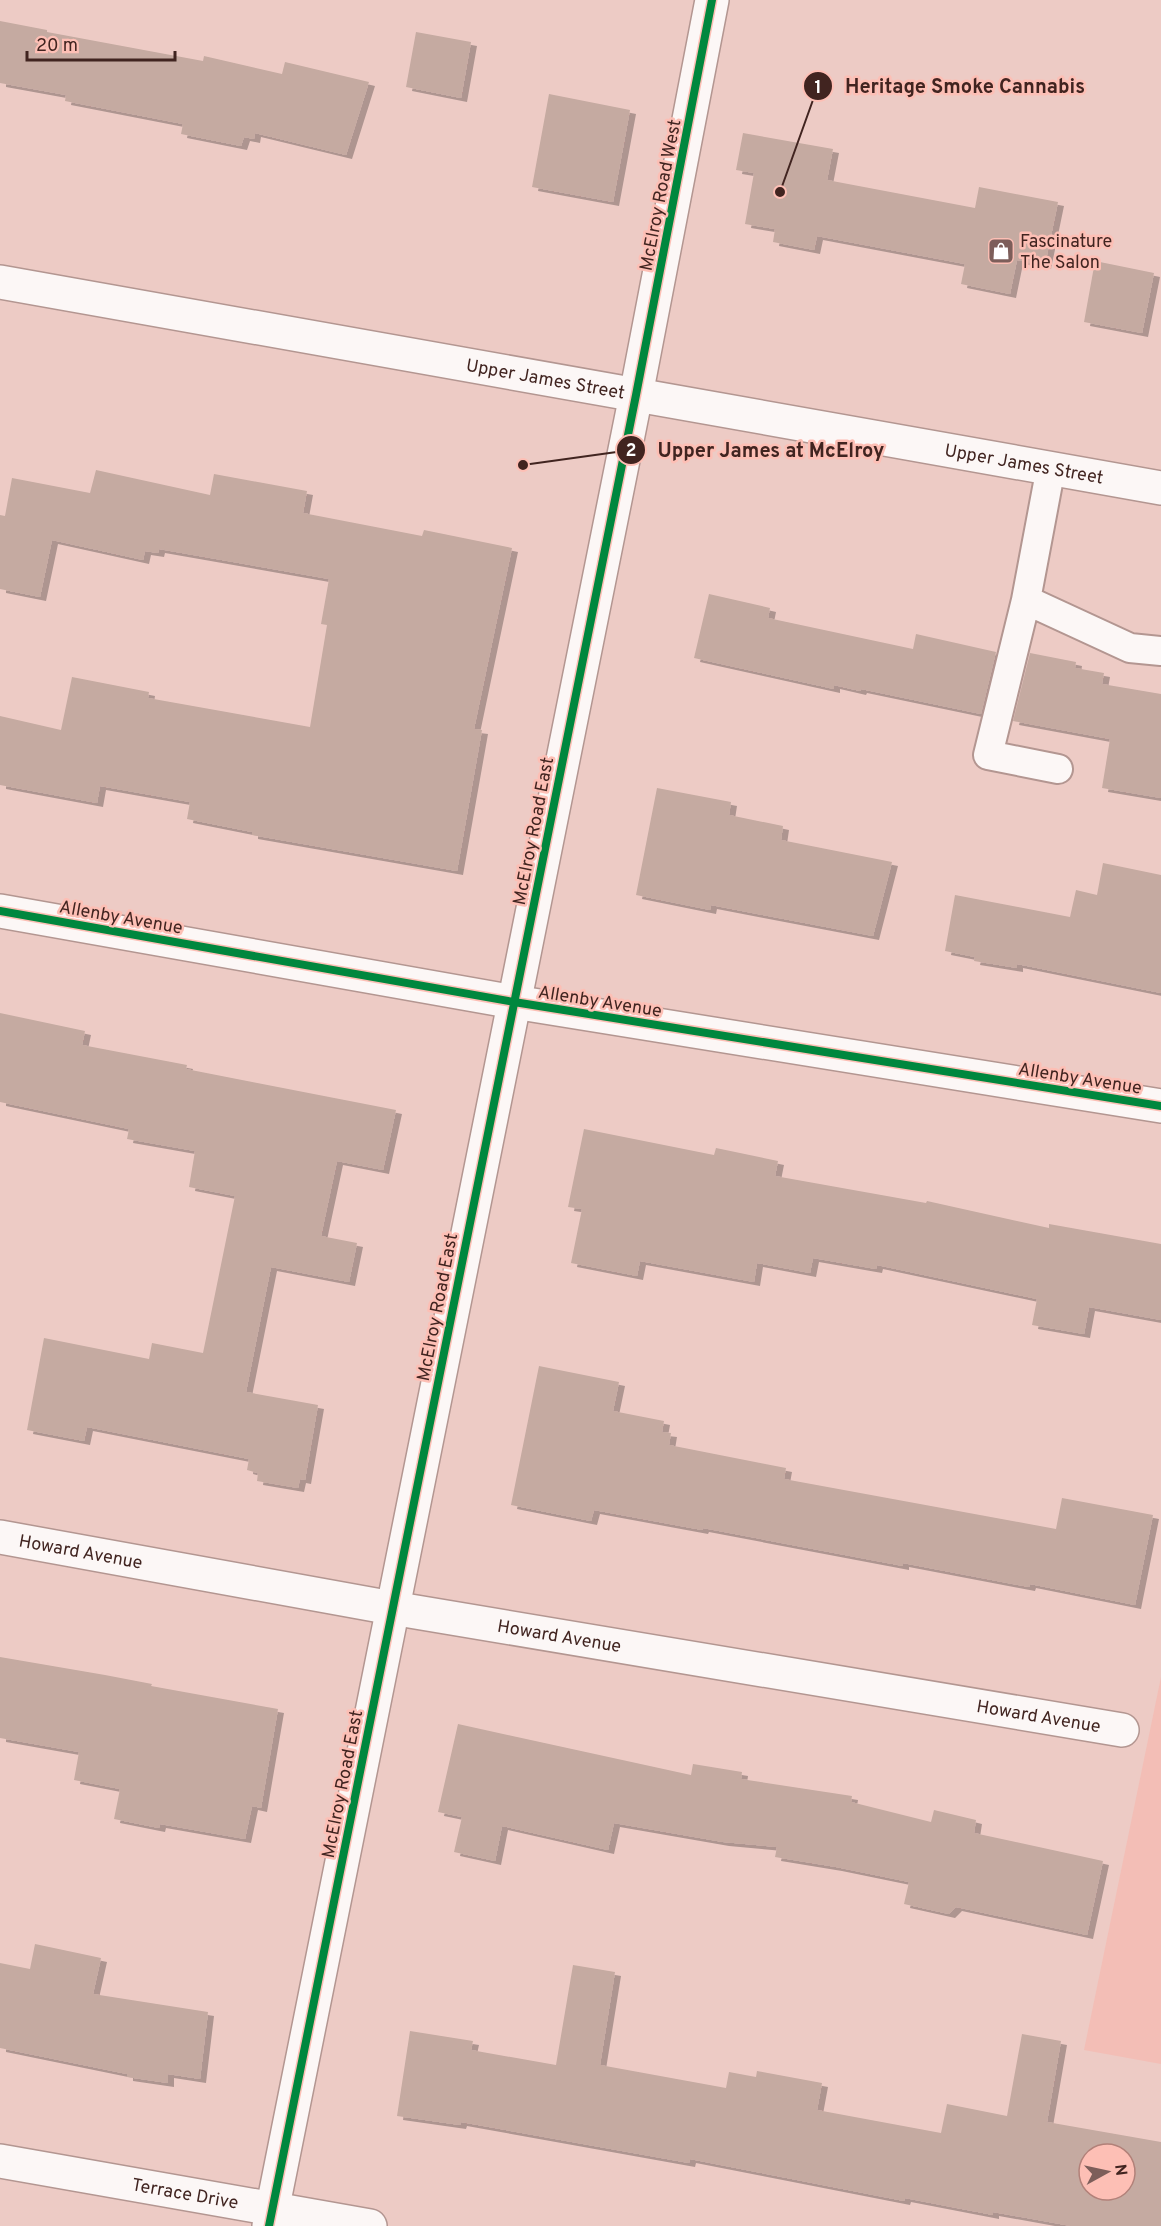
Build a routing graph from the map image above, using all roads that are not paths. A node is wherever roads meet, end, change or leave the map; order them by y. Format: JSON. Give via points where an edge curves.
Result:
{"nodes":[{"id":1,"x":712,"y":0,"type":"edge"},
{"id":2,"x":0,"y":282,"type":"edge"},
{"id":3,"x":636,"y":395,"type":"junction"},
{"id":4,"x":1051,"y":467,"type":"junction"},
{"id":5,"x":1161,"y":488,"type":"edge"},
{"id":6,"x":1026,"y":600,"type":"junction"},
{"id":7,"x":1161,"y":651,"type":"edge"},
{"id":8,"x":1058,"y":769,"type":"dead end"},
{"id":9,"x":0,"y":910,"type":"edge"},
{"id":10,"x":514,"y":1002,"type":"junction"},
{"id":11,"x":1161,"y":1106,"type":"edge"},
{"id":12,"x":0,"y":1537,"type":"edge"},
{"id":13,"x":392,"y":1608,"type":"junction"},
{"id":14,"x":1122,"y":1730,"type":"dead end"},
{"id":15,"x":0,"y":2162,"type":"edge"},
{"id":16,"x":271,"y":2217,"type":"edge"},
{"id":17,"x":370,"y":2226,"type":"edge"}],
"edges":[{"from":1,"to":3,"type":"street","name":"McElroy Road West"},
{"from":2,"to":3,"type":"street","name":"Upper James Street"},
{"from":3,"to":4,"type":"street","name":"Upper James Street"},
{"from":3,"to":10,"type":"street","name":"McElroy Road East"},
{"from":4,"to":5,"type":"street","name":"Upper James Street"},
{"from":4,"to":6,"type":"lane"},
{"from":6,"to":7,"type":"lane","via":[[1130,648]]},
{"from":6,"to":8,"type":"lane","via":[[988,754]]},
{"from":9,"to":10,"type":"street","name":"Allenby Avenue"},
{"from":10,"to":11,"type":"street","name":"Allenby Avenue"},
{"from":10,"to":13,"type":"street","name":"McElroy Road East"},
{"from":12,"to":13,"type":"street","name":"Howard Avenue"},
{"from":13,"to":14,"type":"street","name":"Howard Avenue"},
{"from":13,"to":16,"type":"street","name":"McElroy Road East"},
{"from":15,"to":16,"type":"street","name":"Terrace Drive"},
{"from":16,"to":17,"type":"street","name":"Terrace Drive"}]}
